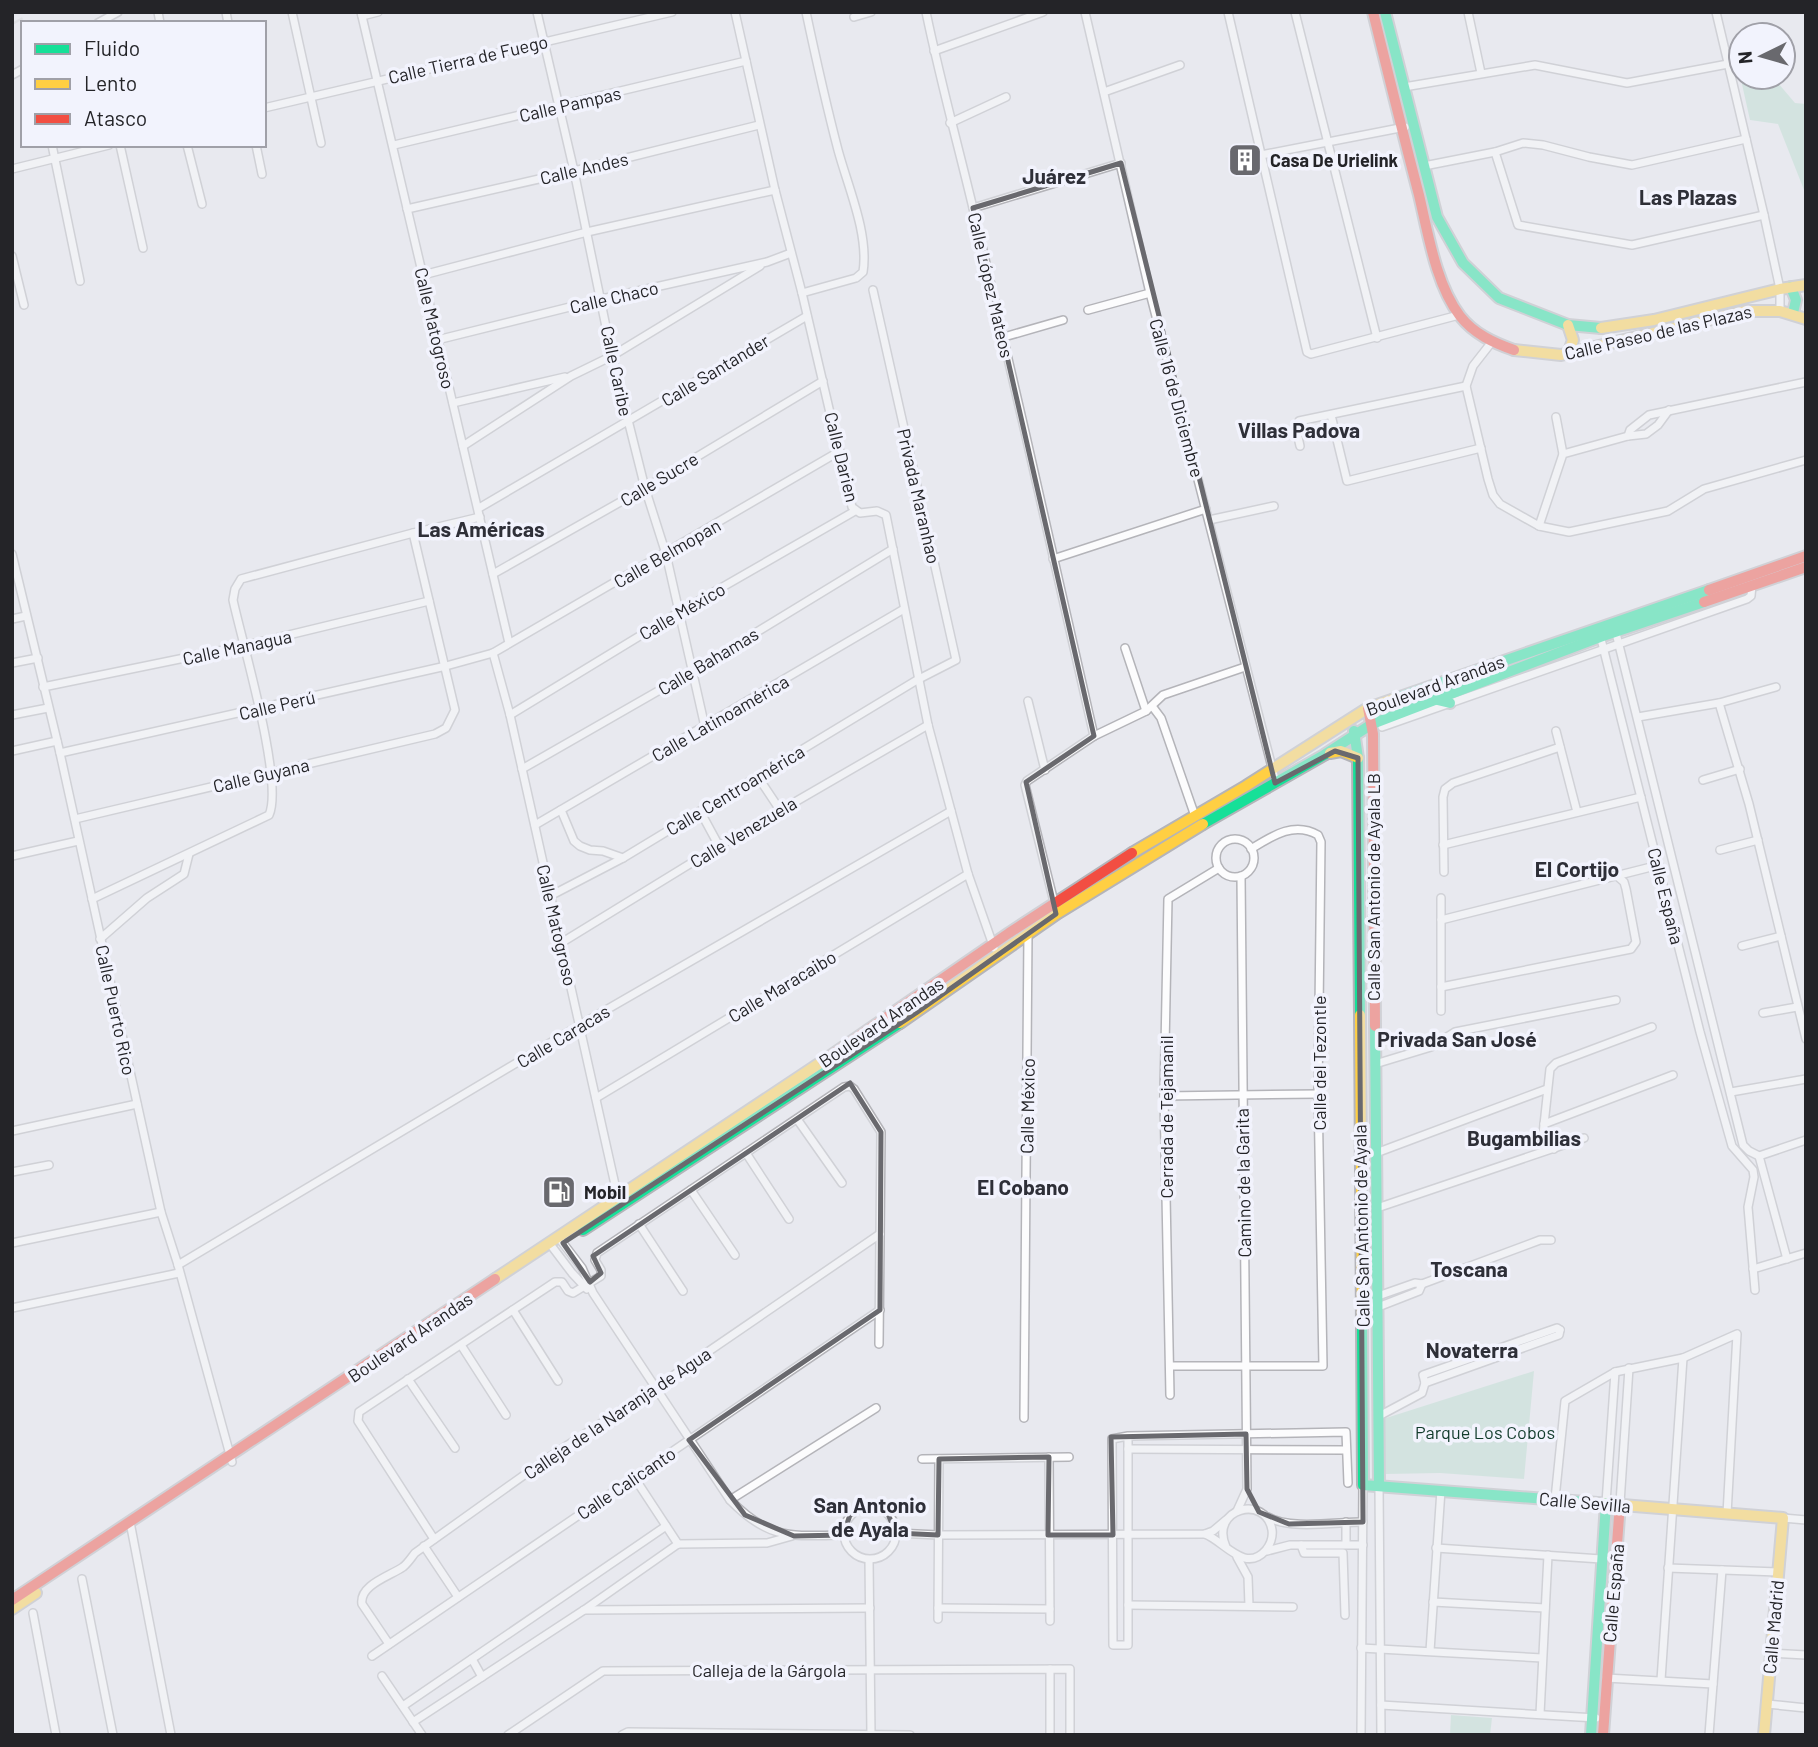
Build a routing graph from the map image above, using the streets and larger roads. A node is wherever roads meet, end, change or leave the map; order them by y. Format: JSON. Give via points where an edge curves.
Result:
{"nodes":[{"id":1,"x":118,"y":12,"type":"edge"},
{"id":2,"x":292,"y":12,"type":"edge"},
{"id":3,"x":379,"y":12,"type":"edge"},
{"id":4,"x":537,"y":12,"type":"edge"},
{"id":5,"x":672,"y":12,"type":"edge"},
{"id":6,"x":735,"y":12,"type":"edge"},
{"id":7,"x":806,"y":12,"type":"edge"},
{"id":8,"x":871,"y":12,"type":"edge"},
{"id":9,"x":926,"y":12,"type":"edge"},
{"id":10,"x":1043,"y":12,"type":"edge"},
{"id":11,"x":1085,"y":12,"type":"edge"},
{"id":12,"x":1228,"y":12,"type":"edge"},
{"id":13,"x":1295,"y":12,"type":"edge"},
{"id":14,"x":1373,"y":12,"type":"edge"},
{"id":15,"x":1385,"y":12,"type":"edge"},
{"id":16,"x":1468,"y":12,"type":"edge"},
{"id":17,"x":1716,"y":12,"type":"edge"},
{"id":18,"x":361,"y":14,"type":"edge"},
{"id":19,"x":853,"y":17,"type":"dead end"},
{"id":20,"x":102,"y":21,"type":"edge"},
{"id":21,"x":543,"y":43,"type":"junction"},
{"id":22,"x":934,"y":51,"type":"junction"},
{"id":23,"x":1727,"y":60,"type":"edge"},
{"id":24,"x":746,"y":61,"type":"junction"},
{"id":25,"x":1727,"y":64,"type":"edge"},
{"id":26,"x":1180,"y":65,"type":"dead end"},
{"id":27,"x":1481,"y":73,"type":"junction"},
{"id":28,"x":378,"y":79,"type":"junction"},
{"id":29,"x":1404,"y":87,"type":"junction"},
{"id":30,"x":1734,"y":91,"type":"edge"},
{"id":31,"x":1104,"y":92,"type":"junction"},
{"id":32,"x":312,"y":97,"type":"junction"},
{"id":33,"x":1006,"y":97,"type":"dead end"},
{"id":34,"x":559,"y":107,"type":"junction"},
{"id":35,"x":266,"y":108,"type":"edge"},
{"id":36,"x":950,"y":123,"type":"junction"},
{"id":37,"x":760,"y":125,"type":"junction"},
{"id":38,"x":1408,"y":127,"type":"junction"},
{"id":39,"x":1746,"y":139,"type":"junction"},
{"id":40,"x":321,"y":143,"type":"dead end"},
{"id":41,"x":1326,"y":143,"type":"junction"},
{"id":42,"x":394,"y":145,"type":"junction"},
{"id":43,"x":52,"y":147,"type":"edge"},
{"id":44,"x":101,"y":147,"type":"edge"},
{"id":45,"x":120,"y":147,"type":"edge"},
{"id":46,"x":187,"y":147,"type":"edge"},
{"id":47,"x":256,"y":147,"type":"edge"},
{"id":48,"x":1495,"y":152,"type":"junction"},
{"id":49,"x":1261,"y":155,"type":"junction"},
{"id":50,"x":54,"y":158,"type":"junction"},
{"id":51,"x":1121,"y":163,"type":"junction"},
{"id":52,"x":1424,"y":166,"type":"junction"},
{"id":53,"x":12,"y":169,"type":"edge"},
{"id":54,"x":574,"y":171,"type":"junction"},
{"id":55,"x":262,"y":174,"type":"dead end"},
{"id":56,"x":775,"y":190,"type":"junction"},
{"id":57,"x":201,"y":204,"type":"dead end"},
{"id":58,"x":973,"y":208,"type":"junction"},
{"id":59,"x":407,"y":209,"type":"junction"},
{"id":60,"x":1764,"y":215,"type":"junction"},
{"id":61,"x":587,"y":232,"type":"junction"},
{"id":62,"x":143,"y":248,"type":"dead end"},
{"id":63,"x":791,"y":253,"type":"junction"},
{"id":64,"x":12,"y":256,"type":"edge"},
{"id":65,"x":767,"y":262,"type":"junction"},
{"id":66,"x":1463,"y":264,"type":"junction"},
{"id":67,"x":423,"y":275,"type":"junction"},
{"id":68,"x":1441,"y":275,"type":"junction"},
{"id":69,"x":80,"y":281,"type":"dead end"},
{"id":70,"x":1806,"y":285,"type":"edge"},
{"id":71,"x":1785,"y":288,"type":"junction"},
{"id":72,"x":873,"y":290,"type":"dead end"},
{"id":73,"x":802,"y":293,"type":"junction"},
{"id":74,"x":1150,"y":293,"type":"junction"},
{"id":75,"x":602,"y":299,"type":"junction"},
{"id":76,"x":24,"y":305,"type":"dead end"},
{"id":77,"x":1088,"y":310,"type":"dead end"},
{"id":78,"x":1780,"y":311,"type":"junction"},
{"id":79,"x":1793,"y":313,"type":"junction"},
{"id":80,"x":1459,"y":315,"type":"junction"},
{"id":81,"x":807,"y":316,"type":"junction"},
{"id":82,"x":1806,"y":319,"type":"edge"},
{"id":83,"x":1063,"y":320,"type":"dead end"},
{"id":84,"x":1568,"y":325,"type":"junction"},
{"id":85,"x":1004,"y":338,"type":"junction"},
{"id":86,"x":1377,"y":338,"type":"junction"},
{"id":87,"x":437,"y":340,"type":"junction"},
{"id":88,"x":1491,"y":343,"type":"junction"},
{"id":89,"x":1568,"y":354,"type":"junction"},
{"id":90,"x":612,"y":356,"type":"junction"},
{"id":91,"x":571,"y":376,"type":"junction"},
{"id":92,"x":822,"y":381,"type":"junction"},
{"id":93,"x":1806,"y":382,"type":"edge"},
{"id":94,"x":1466,"y":386,"type":"junction"},
{"id":95,"x":453,"y":403,"type":"junction"},
{"id":96,"x":1669,"y":410,"type":"junction"},
{"id":97,"x":1331,"y":415,"type":"junction"},
{"id":98,"x":1556,"y":417,"type":"dead end"},
{"id":99,"x":628,"y":422,"type":"junction"},
{"id":100,"x":1628,"y":436,"type":"junction"},
{"id":101,"x":463,"y":446,"type":"junction"},
{"id":102,"x":1300,"y":446,"type":"dead end"},
{"id":103,"x":1481,"y":448,"type":"junction"},
{"id":104,"x":840,"y":451,"type":"junction"},
{"id":105,"x":1563,"y":454,"type":"junction"},
{"id":106,"x":1806,"y":460,"type":"edge"},
{"id":107,"x":645,"y":488,"type":"junction"},
{"id":108,"x":1274,"y":506,"type":"dead end"},
{"id":109,"x":479,"y":508,"type":"junction"},
{"id":110,"x":1206,"y":509,"type":"junction"},
{"id":111,"x":856,"y":511,"type":"junction"},
{"id":112,"x":480,"y":517,"type":"junction"},
{"id":113,"x":1209,"y":520,"type":"junction"},
{"id":114,"x":1539,"y":526,"type":"junction"},
{"id":115,"x":413,"y":533,"type":"junction"},
{"id":116,"x":892,"y":549,"type":"junction"},
{"id":117,"x":666,"y":554,"type":"junction"},
{"id":118,"x":1806,"y":556,"type":"edge"},
{"id":119,"x":13,"y":558,"type":"edge"},
{"id":120,"x":1053,"y":559,"type":"junction"},
{"id":121,"x":1806,"y":567,"type":"edge"},
{"id":122,"x":493,"y":574,"type":"junction"},
{"id":123,"x":1752,"y":585,"type":"junction"},
{"id":124,"x":429,"y":601,"type":"junction"},
{"id":125,"x":904,"y":609,"type":"junction"},
{"id":126,"x":679,"y":612,"type":"junction"},
{"id":127,"x":26,"y":617,"type":"junction"},
{"id":128,"x":12,"y":619,"type":"edge"},
{"id":129,"x":1614,"y":627,"type":"junction"},
{"id":130,"x":1599,"y":632,"type":"junction"},
{"id":131,"x":509,"y":643,"type":"junction"},
{"id":132,"x":1619,"y":643,"type":"junction"},
{"id":133,"x":243,"y":646,"type":"junction"},
{"id":134,"x":1125,"y":648,"type":"dead end"},
{"id":135,"x":1604,"y":649,"type":"junction"},
{"id":136,"x":493,"y":653,"type":"junction"},
{"id":137,"x":37,"y":658,"type":"junction"},
{"id":138,"x":12,"y":663,"type":"edge"},
{"id":139,"x":446,"y":667,"type":"junction"},
{"id":140,"x":1245,"y":667,"type":"junction"},
{"id":141,"x":693,"y":671,"type":"junction"},
{"id":142,"x":917,"y":680,"type":"junction"},
{"id":143,"x":43,"y":687,"type":"junction"},
{"id":144,"x":1776,"y":687,"type":"dead end"},
{"id":145,"x":1433,"y":699,"type":"junction"},
{"id":146,"x":1028,"y":701,"type":"dead end"},
{"id":147,"x":1450,"y":703,"type":"junction"},
{"id":148,"x":1719,"y":703,"type":"junction"},
{"id":149,"x":48,"y":708,"type":"junction"},
{"id":150,"x":1149,"y":708,"type":"junction"},
{"id":151,"x":1368,"y":708,"type":"junction"},
{"id":152,"x":259,"y":710,"type":"junction"},
{"id":153,"x":12,"y":715,"type":"edge"},
{"id":154,"x":510,"y":715,"type":"junction"},
{"id":155,"x":1638,"y":717,"type":"junction"},
{"id":156,"x":1348,"y":719,"type":"junction"},
{"id":157,"x":928,"y":725,"type":"junction"},
{"id":158,"x":1377,"y":725,"type":"junction"},
{"id":159,"x":705,"y":727,"type":"junction"},
{"id":160,"x":1556,"y":731,"type":"dead end"},
{"id":161,"x":1355,"y":734,"type":"junction"},
{"id":162,"x":1094,"y":736,"type":"junction"},
{"id":163,"x":57,"y":741,"type":"junction"},
{"id":164,"x":1560,"y":747,"type":"junction"},
{"id":165,"x":12,"y":751,"type":"edge"},
{"id":166,"x":60,"y":753,"type":"junction"},
{"id":167,"x":1324,"y":755,"type":"junction"},
{"id":168,"x":1647,"y":755,"type":"junction"},
{"id":169,"x":1358,"y":758,"type":"junction"},
{"id":170,"x":1632,"y":760,"type":"junction"},
{"id":171,"x":522,"y":769,"type":"junction"},
{"id":172,"x":1045,"y":769,"type":"junction"},
{"id":173,"x":1740,"y":769,"type":"junction"},
{"id":174,"x":1272,"y":770,"type":"junction"},
{"id":175,"x":272,"y":773,"type":"junction"},
{"id":176,"x":758,"y":777,"type":"junction"},
{"id":177,"x":1703,"y":779,"type":"dead end"},
{"id":178,"x":1276,"y":783,"type":"junction"},
{"id":179,"x":1641,"y":797,"type":"junction"},
{"id":180,"x":561,"y":810,"type":"junction"},
{"id":181,"x":780,"y":810,"type":"junction"},
{"id":182,"x":700,"y":811,"type":"junction"},
{"id":183,"x":951,"y":811,"type":"junction"},
{"id":184,"x":1577,"y":812,"type":"junction"},
{"id":185,"x":1195,"y":816,"type":"junction"},
{"id":186,"x":75,"y":819,"type":"junction"},
{"id":187,"x":535,"y":825,"type":"junction"},
{"id":188,"x":1758,"y":840,"type":"junction"},
{"id":189,"x":78,"y":841,"type":"junction"},
{"id":190,"x":1443,"y":845,"type":"junction"},
{"id":191,"x":719,"y":846,"type":"junction"},
{"id":192,"x":1251,"y":849,"type":"junction"},
{"id":193,"x":1720,"y":850,"type":"dead end"},
{"id":194,"x":189,"y":854,"type":"junction"},
{"id":195,"x":12,"y":856,"type":"edge"},
{"id":196,"x":624,"y":858,"type":"junction"},
{"id":197,"x":1659,"y":865,"type":"junction"},
{"id":198,"x":1219,"y":868,"type":"junction"},
{"id":199,"x":1444,"y":872,"type":"dead end"},
{"id":200,"x":968,"y":874,"type":"junction"},
{"id":201,"x":1241,"y":876,"type":"junction"},
{"id":202,"x":1617,"y":876,"type":"junction"},
{"id":203,"x":550,"y":896,"type":"junction"},
{"id":204,"x":1441,"y":898,"type":"dead end"},
{"id":205,"x":92,"y":900,"type":"junction"},
{"id":206,"x":1056,"y":908,"type":"junction"},
{"id":207,"x":1028,"y":920,"type":"junction"},
{"id":208,"x":1441,"y":920,"type":"junction"},
{"id":209,"x":1028,"y":933,"type":"junction"},
{"id":210,"x":1781,"y":936,"type":"junction"},
{"id":211,"x":100,"y":939,"type":"junction"},
{"id":212,"x":1691,"y":942,"type":"junction"},
{"id":213,"x":561,"y":943,"type":"junction"},
{"id":214,"x":1678,"y":946,"type":"junction"},
{"id":215,"x":1742,"y":946,"type":"dead end"},
{"id":216,"x":995,"y":950,"type":"junction"},
{"id":217,"x":1441,"y":987,"type":"junction"},
{"id":218,"x":1616,"y":1000,"type":"dead end"},
{"id":219,"x":904,"y":1006,"type":"junction"},
{"id":220,"x":1797,"y":1007,"type":"junction"},
{"id":221,"x":1441,"y":1011,"type":"dead end"},
{"id":222,"x":916,"y":1013,"type":"junction"},
{"id":223,"x":1763,"y":1013,"type":"dead end"},
{"id":224,"x":580,"y":1025,"type":"junction"},
{"id":225,"x":1360,"y":1027,"type":"junction"},
{"id":226,"x":1652,"y":1027,"type":"dead end"},
{"id":227,"x":1374,"y":1028,"type":"junction"},
{"id":228,"x":1806,"y":1039,"type":"edge"},
{"id":229,"x":1375,"y":1064,"type":"junction"},
{"id":230,"x":1673,"y":1075,"type":"dead end"},
{"id":231,"x":1806,"y":1079,"type":"edge"},
{"id":232,"x":1547,"y":1089,"type":"junction"},
{"id":233,"x":1731,"y":1092,"type":"junction"},
{"id":234,"x":1318,"y":1094,"type":"junction"},
{"id":235,"x":1242,"y":1095,"type":"junction"},
{"id":236,"x":1164,"y":1096,"type":"junction"},
{"id":237,"x":596,"y":1098,"type":"junction"},
{"id":238,"x":137,"y":1104,"type":"junction"},
{"id":239,"x":1360,"y":1114,"type":"junction"},
{"id":240,"x":1375,"y":1114,"type":"junction"},
{"id":241,"x":797,"y":1119,"type":"junction"},
{"id":242,"x":1544,"y":1124,"type":"junction"},
{"id":243,"x":12,"y":1131,"type":"edge"},
{"id":244,"x":1584,"y":1138,"type":"dead end"},
{"id":245,"x":1806,"y":1140,"type":"edge"},
{"id":246,"x":1554,"y":1149,"type":"junction"},
{"id":247,"x":746,"y":1153,"type":"junction"},
{"id":248,"x":1376,"y":1153,"type":"junction"},
{"id":249,"x":1759,"y":1156,"type":"junction"},
{"id":250,"x":49,"y":1165,"type":"dead end"},
{"id":251,"x":12,"y":1172,"type":"edge"},
{"id":252,"x":1764,"y":1175,"type":"junction"},
{"id":253,"x":1754,"y":1177,"type":"junction"},
{"id":254,"x":842,"y":1183,"type":"dead end"},
{"id":255,"x":691,"y":1190,"type":"junction"},
{"id":256,"x":618,"y":1198,"type":"junction"},
{"id":257,"x":1377,"y":1208,"type":"junction"},
{"id":258,"x":161,"y":1212,"type":"junction"},
{"id":259,"x":789,"y":1219,"type":"dead end"},
{"id":260,"x":639,"y":1224,"type":"junction"},
{"id":261,"x":880,"y":1234,"type":"junction"},
{"id":262,"x":1550,"y":1240,"type":"dead end"},
{"id":263,"x":12,"y":1243,"type":"edge"},
{"id":264,"x":556,"y":1243,"type":"junction"},
{"id":265,"x":1806,"y":1253,"type":"edge"},
{"id":266,"x":735,"y":1255,"type":"dead end"},
{"id":267,"x":1787,"y":1259,"type":"junction"},
{"id":268,"x":179,"y":1269,"type":"junction"},
{"id":269,"x":1753,"y":1269,"type":"junction"},
{"id":270,"x":587,"y":1285,"type":"junction"},
{"id":271,"x":1755,"y":1290,"type":"dead end"},
{"id":272,"x":683,"y":1291,"type":"dead end"},
{"id":273,"x":1378,"y":1302,"type":"junction"},
{"id":274,"x":12,"y":1308,"type":"edge"},
{"id":275,"x":513,"y":1310,"type":"junction"},
{"id":276,"x":880,"y":1310,"type":"junction"},
{"id":277,"x":1362,"y":1329,"type":"junction"},
{"id":278,"x":1378,"y":1329,"type":"junction"},
{"id":279,"x":879,"y":1344,"type":"dead end"},
{"id":280,"x":461,"y":1345,"type":"junction"},
{"id":281,"x":1504,"y":1351,"type":"junction"},
{"id":282,"x":1684,"y":1358,"type":"junction"},
{"id":283,"x":1170,"y":1366,"type":"junction"},
{"id":284,"x":1245,"y":1366,"type":"junction"},
{"id":285,"x":1629,"y":1368,"type":"junction"},
{"id":286,"x":1615,"y":1372,"type":"junction"},
{"id":287,"x":408,"y":1379,"type":"junction"},
{"id":288,"x":558,"y":1381,"type":"dead end"},
{"id":289,"x":655,"y":1388,"type":"junction"},
{"id":290,"x":1170,"y":1395,"type":"dead end"},
{"id":291,"x":876,"y":1408,"type":"dead end"},
{"id":292,"x":506,"y":1415,"type":"dead end"},
{"id":293,"x":1379,"y":1416,"type":"junction"},
{"id":294,"x":1024,"y":1418,"type":"dead end"},
{"id":295,"x":1246,"y":1434,"type":"junction"},
{"id":296,"x":1128,"y":1436,"type":"junction"},
{"id":297,"x":689,"y":1440,"type":"junction"},
{"id":298,"x":455,"y":1448,"type":"dead end"},
{"id":299,"x":1128,"y":1449,"type":"junction"},
{"id":300,"x":1246,"y":1450,"type":"junction"},
{"id":301,"x":1346,"y":1450,"type":"junction"},
{"id":302,"x":1049,"y":1457,"type":"junction"},
{"id":303,"x":1069,"y":1457,"type":"dead end"},
{"id":304,"x":231,"y":1459,"type":"junction"},
{"id":305,"x":922,"y":1459,"type":"dead end"},
{"id":306,"x":939,"y":1459,"type":"junction"},
{"id":307,"x":634,"y":1478,"type":"junction"},
{"id":308,"x":1348,"y":1483,"type":"dead end"},
{"id":309,"x":1363,"y":1485,"type":"junction"},
{"id":310,"x":1379,"y":1486,"type":"junction"},
{"id":311,"x":1247,"y":1489,"type":"junction"},
{"id":312,"x":1441,"y":1490,"type":"junction"},
{"id":313,"x":1555,"y":1499,"type":"junction"},
{"id":314,"x":730,"y":1500,"type":"junction"},
{"id":315,"x":1606,"y":1503,"type":"junction"},
{"id":316,"x":1620,"y":1503,"type":"junction"},
{"id":317,"x":1672,"y":1510,"type":"junction"},
{"id":318,"x":1237,"y":1511,"type":"junction"},
{"id":319,"x":1262,"y":1514,"type":"junction"},
{"id":320,"x":1727,"y":1514,"type":"junction"},
{"id":321,"x":1783,"y":1518,"type":"junction"},
{"id":322,"x":1226,"y":1520,"type":"junction"},
{"id":323,"x":1806,"y":1520,"type":"edge"},
{"id":324,"x":1346,"y":1522,"type":"junction"},
{"id":325,"x":1363,"y":1522,"type":"junction"},
{"id":326,"x":131,"y":1525,"type":"junction"},
{"id":327,"x":666,"y":1526,"type":"junction"},
{"id":328,"x":897,"y":1533,"type":"junction"},
{"id":329,"x":1205,"y":1534,"type":"junction"},
{"id":330,"x":843,"y":1535,"type":"junction"},
{"id":331,"x":938,"y":1535,"type":"junction"},
{"id":332,"x":1048,"y":1535,"type":"junction"},
{"id":333,"x":1113,"y":1535,"type":"junction"},
{"id":334,"x":1128,"y":1535,"type":"junction"},
{"id":335,"x":794,"y":1536,"type":"junction"},
{"id":336,"x":434,"y":1539,"type":"junction"},
{"id":337,"x":678,"y":1544,"type":"junction"},
{"id":338,"x":1346,"y":1544,"type":"junction"},
{"id":339,"x":1301,"y":1545,"type":"junction"},
{"id":340,"x":1363,"y":1545,"type":"junction"},
{"id":341,"x":424,"y":1546,"type":"junction"},
{"id":342,"x":1226,"y":1547,"type":"junction"},
{"id":343,"x":1436,"y":1548,"type":"junction"},
{"id":344,"x":1261,"y":1555,"type":"junction"},
{"id":345,"x":1548,"y":1555,"type":"junction"},
{"id":346,"x":1236,"y":1556,"type":"junction"},
{"id":347,"x":1601,"y":1559,"type":"junction"},
{"id":348,"x":869,"y":1560,"type":"junction"},
{"id":349,"x":1668,"y":1568,"type":"junction"},
{"id":350,"x":1722,"y":1570,"type":"junction"},
{"id":351,"x":1778,"y":1572,"type":"junction"},
{"id":352,"x":1248,"y":1577,"type":"junction"},
{"id":353,"x":82,"y":1579,"type":"dead end"},
{"id":354,"x":458,"y":1597,"type":"junction"},
{"id":355,"x":12,"y":1600,"type":"edge"},
{"id":356,"x":1433,"y":1602,"type":"junction"},
{"id":357,"x":1128,"y":1605,"type":"junction"},
{"id":358,"x":1249,"y":1606,"type":"junction"},
{"id":359,"x":1293,"y":1607,"type":"dead end"},
{"id":360,"x":870,"y":1608,"type":"junction"},
{"id":361,"x":938,"y":1608,"type":"junction"},
{"id":362,"x":1545,"y":1608,"type":"junction"},
{"id":363,"x":12,"y":1609,"type":"edge"},
{"id":364,"x":1050,"y":1609,"type":"junction"},
{"id":365,"x":584,"y":1610,"type":"junction"},
{"id":366,"x":33,"y":1613,"type":"dead end"},
{"id":367,"x":1345,"y":1615,"type":"dead end"},
{"id":368,"x":938,"y":1619,"type":"dead end"},
{"id":369,"x":1049,"y":1621,"type":"dead end"},
{"id":370,"x":389,"y":1644,"type":"junction"},
{"id":371,"x":1361,"y":1648,"type":"junction"},
{"id":372,"x":1381,"y":1649,"type":"junction"},
{"id":373,"x":1430,"y":1651,"type":"junction"},
{"id":374,"x":1770,"y":1653,"type":"junction"},
{"id":375,"x":1806,"y":1655,"type":"edge"},
{"id":376,"x":372,"y":1656,"type":"dead end"},
{"id":377,"x":1542,"y":1658,"type":"junction"},
{"id":378,"x":472,"y":1659,"type":"junction"},
{"id":379,"x":1050,"y":1669,"type":"junction"},
{"id":380,"x":870,"y":1670,"type":"junction"},
{"id":381,"x":382,"y":1676,"type":"dead end"},
{"id":382,"x":482,"y":1677,"type":"junction"},
{"id":383,"x":1606,"y":1678,"type":"junction"},
{"id":384,"x":1661,"y":1680,"type":"junction"},
{"id":385,"x":1713,"y":1684,"type":"junction"},
{"id":386,"x":1767,"y":1704,"type":"junction"},
{"id":387,"x":403,"y":1706,"type":"junction"},
{"id":388,"x":1381,"y":1706,"type":"junction"},
{"id":389,"x":1806,"y":1707,"type":"edge"},
{"id":390,"x":1540,"y":1714,"type":"junction"},
{"id":391,"x":1592,"y":1718,"type":"junction"},
{"id":392,"x":1604,"y":1718,"type":"junction"},
{"id":393,"x":413,"y":1722,"type":"junction"},
{"id":394,"x":56,"y":1735,"type":"edge"},
{"id":395,"x":113,"y":1735,"type":"edge"},
{"id":396,"x":171,"y":1735,"type":"edge"},
{"id":397,"x":422,"y":1735,"type":"edge"},
{"id":398,"x":508,"y":1735,"type":"edge"},
{"id":399,"x":622,"y":1735,"type":"edge"},
{"id":400,"x":871,"y":1735,"type":"edge"},
{"id":401,"x":910,"y":1735,"type":"edge"},
{"id":402,"x":1050,"y":1735,"type":"edge"},
{"id":403,"x":1070,"y":1735,"type":"edge"},
{"id":404,"x":1361,"y":1735,"type":"edge"},
{"id":405,"x":1381,"y":1735,"type":"edge"},
{"id":406,"x":1591,"y":1735,"type":"edge"},
{"id":407,"x":1603,"y":1735,"type":"edge"},
{"id":408,"x":1709,"y":1735,"type":"edge"},
{"id":409,"x":1764,"y":1735,"type":"edge"}],
"edges":[{"from":1,"to":20,"type":"street"},
{"from":2,"to":32,"type":"street"},
{"from":3,"to":18,"type":"street"},
{"from":4,"to":21,"type":"street","name":"Calle Caribe"},
{"from":5,"to":21,"type":"street","name":"Calle Tierra de Fuego"},
{"from":6,"to":24,"type":"street","name":"Calle Darien"},
{"from":7,"to":73,"type":"street","via":[[857,213],[864,262],[863,272],[856,278]]},
{"from":8,"to":19,"type":"street"},
{"from":9,"to":22,"type":"street","name":"Calle López Mateos"},
{"from":10,"to":22,"type":"street"},
{"from":11,"to":31,"type":"street","name":"Calle 16 de Diciembre"},
{"from":12,"to":49,"type":"street"},
{"from":13,"to":41,"type":"street"},
{"from":14,"to":38,"type":"street","name":"Calle Paseo de las Plazas"},
{"from":15,"to":29,"type":"street","name":"Calle Paseo de las Plazas"},
{"from":16,"to":27,"type":"street"},
{"from":17,"to":23,"type":"street"},
{"from":18,"to":28,"type":"street","name":"Calle Matogroso"},
{"from":21,"to":28,"type":"street","name":"Calle Tierra de Fuego"},
{"from":21,"to":34,"type":"street","name":"Calle Caribe"},
{"from":22,"to":36,"type":"street","name":"Calle López Mateos"},
{"from":24,"to":34,"type":"street","name":"Calle Pampas"},
{"from":24,"to":37,"type":"street","name":"Calle Darien"},
{"from":25,"to":27,"type":"street","via":[[1628,83],[1535,65]]},
{"from":26,"to":31,"type":"street"},
{"from":27,"to":29,"type":"street"},
{"from":28,"to":32,"type":"street","name":"Calle Tierra de Fuego"},
{"from":28,"to":42,"type":"street","name":"Calle Matogroso"},
{"from":29,"to":38,"type":"street","name":"Calle Paseo de las Plazas"},
{"from":30,"to":39,"type":"street"},
{"from":31,"to":51,"type":"street","name":"Calle 16 de Diciembre"},
{"from":32,"to":35,"type":"street","name":"Calle Tierra de Fuego"},
{"from":32,"to":40,"type":"street"},
{"from":33,"to":36,"type":"street"},
{"from":34,"to":42,"type":"street","name":"Calle Pampas"},
{"from":34,"to":54,"type":"street","name":"Calle Caribe"},
{"from":36,"to":58,"type":"street","name":"Calle López Mateos"},
{"from":37,"to":54,"type":"street","name":"Calle Andes"},
{"from":37,"to":56,"type":"street","name":"Calle Darien"},
{"from":38,"to":41,"type":"street"},
{"from":38,"to":52,"type":"street","name":"Calle Paseo de las Plazas"},
{"from":38,"to":68,"type":"street","name":"Calle Paseo de las Plazas"},
{"from":39,"to":48,"type":"street","via":[[1632,164],[1523,143]]},
{"from":39,"to":60,"type":"street"},
{"from":41,"to":49,"type":"street"},
{"from":41,"to":86,"type":"street"},
{"from":42,"to":59,"type":"street","name":"Calle Matogroso"},
{"from":43,"to":50,"type":"street"},
{"from":44,"to":50,"type":"street"},
{"from":45,"to":62,"type":"street"},
{"from":46,"to":57,"type":"street"},
{"from":47,"to":55,"type":"street"},
{"from":48,"to":52,"type":"street"},
{"from":48,"to":60,"type":"street","via":[[1518,225],[1632,244]]},
{"from":49,"to":86,"type":"street","via":[[1307,352]]},
{"from":50,"to":53,"type":"street"},
{"from":50,"to":69,"type":"street"},
{"from":51,"to":58,"type":"street"},
{"from":51,"to":74,"type":"street","name":"Calle 16 de Diciembre"},
{"from":52,"to":66,"type":"street","name":"Calle Paseo de las Plazas","via":[[1437,217]]},
{"from":54,"to":59,"type":"street","name":"Calle Andes"},
{"from":54,"to":61,"type":"street","name":"Calle Caribe"},
{"from":56,"to":61,"type":"street"},
{"from":56,"to":63,"type":"street","name":"Calle Darien"},
{"from":58,"to":85,"type":"street","name":"Calle López Mateos"},
{"from":59,"to":67,"type":"street","name":"Calle Matogroso"},
{"from":60,"to":71,"type":"street"},
{"from":61,"to":67,"type":"street"},
{"from":61,"to":75,"type":"street","name":"Calle Caribe"},
{"from":63,"to":65,"type":"street","name":"Calle Chaco"},
{"from":63,"to":73,"type":"street","name":"Calle Darien"},
{"from":64,"to":76,"type":"street"},
{"from":65,"to":75,"type":"street","name":"Calle Chaco"},
{"from":65,"to":90,"type":"street"},
{"from":66,"to":68,"type":"street"},
{"from":66,"to":84,"type":"street","name":"Calle Paseo de las Plazas","via":[[1499,298]]},
{"from":67,"to":87,"type":"street","name":"Calle Matogroso"},
{"from":68,"to":80,"type":"street","name":"Calle Paseo de las Plazas"},
{"from":70,"to":71,"type":"street","name":"Calle Paseo de las Plazas"},
{"from":71,"to":78,"type":"street"},
{"from":71,"to":79,"type":"street","via":[[1795,294]]},
{"from":71,"to":84,"type":"street","name":"Calle Paseo de las Plazas","via":[[1654,320],[1606,328]]},
{"from":72,"to":142,"type":"street","name":"Privada Maranhao","via":[[957,660]]},
{"from":73,"to":81,"type":"street","name":"Calle Darien"},
{"from":74,"to":77,"type":"street"},
{"from":74,"to":110,"type":"street","name":"Calle 16 de Diciembre"},
{"from":75,"to":87,"type":"street","name":"Calle Chaco"},
{"from":75,"to":90,"type":"street","name":"Calle Caribe"},
{"from":78,"to":79,"type":"street","name":"Calle Paseo de las Plazas"},
{"from":78,"to":89,"type":"street","name":"Calle Paseo de las Plazas","via":[[1746,311]]},
{"from":79,"to":82,"type":"street","name":"Calle Paseo de las Plazas"},
{"from":80,"to":86,"type":"street"},
{"from":80,"to":88,"type":"street","name":"Calle Paseo de las Plazas"},
{"from":81,"to":92,"type":"street","name":"Calle Darien"},
{"from":81,"to":99,"type":"street","name":"Calle Santander"},
{"from":83,"to":85,"type":"street"},
{"from":84,"to":89,"type":"street","via":[[1573,340]]},
{"from":85,"to":120,"type":"street","name":"Calle López Mateos"},
{"from":87,"to":95,"type":"street","name":"Calle Matogroso"},
{"from":88,"to":89,"type":"street","name":"Calle Paseo de las Plazas","via":[[1546,356]]},
{"from":88,"to":94,"type":"street","via":[[1473,366]]},
{"from":90,"to":91,"type":"street"},
{"from":90,"to":99,"type":"street","name":"Calle Caribe"},
{"from":91,"to":95,"type":"street"},
{"from":91,"to":101,"type":"street"},
{"from":92,"to":104,"type":"street","name":"Calle Darien"},
{"from":92,"to":107,"type":"street","name":"Calle Sucre"},
{"from":93,"to":96,"type":"street"},
{"from":94,"to":97,"type":"street"},
{"from":94,"to":103,"type":"street"},
{"from":95,"to":101,"type":"street","name":"Calle Matogroso"},
{"from":96,"to":100,"type":"street","via":[[1649,415]]},
{"from":96,"to":100,"type":"street","via":[[1653,430]]},
{"from":97,"to":102,"type":"street","via":[[1298,421]]},
{"from":97,"to":103,"type":"street","via":[[1347,481]]},
{"from":98,"to":105,"type":"street"},
{"from":99,"to":107,"type":"street","name":"Calle Caribe"},
{"from":99,"to":109,"type":"street","name":"Calle Santander"},
{"from":100,"to":105,"type":"street"},
{"from":101,"to":109,"type":"street","name":"Calle Matogroso"},
{"from":103,"to":114,"type":"street","via":[[1496,500]]},
{"from":104,"to":111,"type":"street","name":"Calle Darien"},
{"from":104,"to":117,"type":"street","name":"Calle Belmopan"},
{"from":105,"to":114,"type":"street"},
{"from":106,"to":114,"type":"street","via":[[1704,489],[1668,511],[1569,532]]},
{"from":107,"to":117,"type":"street","name":"Calle Caribe"},
{"from":107,"to":122,"type":"street","name":"Calle Sucre"},
{"from":108,"to":113,"type":"street"},
{"from":109,"to":112,"type":"street","name":"Calle Matogroso"},
{"from":110,"to":113,"type":"street","name":"Calle 16 de Diciembre"},
{"from":110,"to":120,"type":"street"},
{"from":111,"to":116,"type":"street","name":"Calle Darien","via":[[886,515]]},
{"from":111,"to":126,"type":"street","name":"Calle México"},
{"from":112,"to":115,"type":"street"},
{"from":112,"to":122,"type":"street","name":"Calle Matogroso"},
{"from":113,"to":140,"type":"street","name":"Calle 16 de Diciembre"},
{"from":115,"to":124,"type":"street"},
{"from":115,"to":133,"type":"street","via":[[241,579],[233,600]]},
{"from":116,"to":125,"type":"street","name":"Calle Darien"},
{"from":116,"to":141,"type":"street","name":"Calle Bahamas"},
{"from":117,"to":126,"type":"street","name":"Calle Caribe"},
{"from":117,"to":131,"type":"street","name":"Calle Belmopan"},
{"from":118,"to":129,"type":"street","name":"Boulevard Arandas"},
{"from":119,"to":127,"type":"street","name":"Calle Puerto Rico"},
{"from":120,"to":162,"type":"street","name":"Calle López Mateos"},
{"from":121,"to":123,"type":"street","name":"Boulevard Arandas"},
{"from":122,"to":131,"type":"street","name":"Calle Matogroso"},
{"from":123,"to":129,"type":"street","name":"Boulevard Arandas"},
{"from":123,"to":132,"type":"street","via":[[1750,598]]},
{"from":124,"to":133,"type":"street","name":"Calle Managua"},
{"from":124,"to":139,"type":"street"},
{"from":125,"to":142,"type":"street","name":"Calle Darien"},
{"from":125,"to":159,"type":"street","name":"Calle Latinoamérica"},
{"from":126,"to":141,"type":"street","name":"Calle Caribe"},
{"from":126,"to":154,"type":"street","name":"Calle México"},
{"from":127,"to":128,"type":"street"},
{"from":127,"to":137,"type":"street","name":"Calle Puerto Rico"},
{"from":129,"to":130,"type":"street","name":"Boulevard Arandas"},
{"from":129,"to":132,"type":"street","name":"Calle España"},
{"from":130,"to":135,"type":"street","name":"Calle España"},
{"from":130,"to":145,"type":"street","name":"Boulevard Arandas"},
{"from":130,"to":151,"type":"street","name":"Boulevard Arandas"},
{"from":131,"to":136,"type":"street","name":"Calle Belmopan"},
{"from":132,"to":135,"type":"street"},
{"from":132,"to":155,"type":"street","name":"Calle España"},
{"from":133,"to":143,"type":"street","name":"Calle Managua"},
{"from":133,"to":152,"type":"street"},
{"from":134,"to":150,"type":"street"},
{"from":135,"to":147,"type":"street"},
{"from":135,"to":170,"type":"street","name":"Calle España"},
{"from":136,"to":139,"type":"street","name":"Calle Perú"},
{"from":136,"to":154,"type":"street","name":"Calle Matogroso"},
{"from":137,"to":138,"type":"street"},
{"from":137,"to":143,"type":"street","name":"Calle Puerto Rico"},
{"from":139,"to":152,"type":"street","name":"Calle Perú"},
{"from":139,"to":175,"type":"street","name":"Calle Guyana","via":[[455,710],[446,728]]},
{"from":140,"to":150,"type":"street","via":[[1163,695]]},
{"from":140,"to":174,"type":"street","name":"Calle 16 de Diciembre"},
{"from":141,"to":159,"type":"street","name":"Calle Caribe"},
{"from":141,"to":171,"type":"street","name":"Calle Bahamas"},
{"from":142,"to":157,"type":"street","name":"Calle Darien"},
{"from":142,"to":176,"type":"street","name":"Calle Centroamérica"},
{"from":143,"to":149,"type":"street","name":"Calle Puerto Rico"},
{"from":144,"to":148,"type":"street"},
{"from":145,"to":147,"type":"street"},
{"from":145,"to":158,"type":"street","name":"Boulevard Arandas"},
{"from":146,"to":172,"type":"street"},
{"from":147,"to":158,"type":"street"},
{"from":148,"to":155,"type":"street"},
{"from":148,"to":173,"type":"street"},
{"from":149,"to":153,"type":"street"},
{"from":149,"to":163,"type":"street","name":"Calle Puerto Rico"},
{"from":150,"to":162,"type":"street"},
{"from":150,"to":185,"type":"street","via":[[1161,718]]},
{"from":151,"to":156,"type":"street","name":"Boulevard Arandas"},
{"from":151,"to":158,"type":"street","name":"Calle San Antonio de Ayala LB"},
{"from":152,"to":166,"type":"street","name":"Calle Perú"},
{"from":152,"to":175,"type":"street"},
{"from":154,"to":171,"type":"street","name":"Calle Matogroso"},
{"from":155,"to":168,"type":"street","name":"Calle España"},
{"from":156,"to":161,"type":"street","name":"Calle San Antonio de Ayala"},
{"from":156,"to":174,"type":"street","name":"Boulevard Arandas"},
{"from":157,"to":181,"type":"street","name":"Calle Venezuela"},
{"from":157,"to":183,"type":"street","name":"Calle Darien"},
{"from":158,"to":161,"type":"street","name":"Boulevard Arandas"},
{"from":158,"to":227,"type":"street","name":"Calle San Antonio de Ayala LB","via":[[1372,740]]},
{"from":159,"to":180,"type":"street","name":"Calle Latinoamérica"},
{"from":160,"to":164,"type":"street"},
{"from":161,"to":167,"type":"street","name":"Boulevard Arandas"},
{"from":161,"to":169,"type":"street","name":"Calle San Antonio de Ayala"},
{"from":162,"to":172,"type":"street"},
{"from":163,"to":165,"type":"street"},
{"from":163,"to":166,"type":"street","name":"Calle Puerto Rico"},
{"from":164,"to":184,"type":"street"},
{"from":164,"to":190,"type":"street","via":[[1452,783],[1443,797]]},
{"from":166,"to":186,"type":"street","name":"Calle Puerto Rico"},
{"from":167,"to":169,"type":"street","via":[[1342,751]]},
{"from":167,"to":178,"type":"street","name":"Boulevard Arandas"},
{"from":168,"to":170,"type":"street"},
{"from":168,"to":212,"type":"street","name":"Calle España"},
{"from":169,"to":225,"type":"street","name":"Calle San Antonio de Ayala"},
{"from":170,"to":179,"type":"street","name":"Calle España"},
{"from":171,"to":187,"type":"street","name":"Calle Matogroso"},
{"from":172,"to":206,"type":"street","via":[[1026,782]]},
{"from":173,"to":177,"type":"street"},
{"from":173,"to":188,"type":"street"},
{"from":174,"to":178,"type":"street","name":"Calle 16 de Diciembre"},
{"from":174,"to":185,"type":"street","name":"Boulevard Arandas"},
{"from":175,"to":186,"type":"street","name":"Calle Guyana"},
{"from":175,"to":194,"type":"street","via":[[270,815]]},
{"from":176,"to":181,"type":"street"},
{"from":176,"to":182,"type":"street","name":"Calle Centroamérica"},
{"from":178,"to":206,"type":"street","name":"Boulevard Arandas"},
{"from":179,"to":184,"type":"street"},
{"from":179,"to":197,"type":"street","name":"Calle España"},
{"from":180,"to":187,"type":"street","name":"Calle Latinoamérica"},
{"from":180,"to":196,"type":"street","via":[[580,846]]},
{"from":181,"to":191,"type":"street","name":"Calle Venezuela"},
{"from":182,"to":191,"type":"street"},
{"from":182,"to":196,"type":"street","name":"Calle Centroamérica"},
{"from":183,"to":200,"type":"street","name":"Calle Darien"},
{"from":183,"to":224,"type":"street","name":"Calle Caracas"},
{"from":184,"to":190,"type":"street"},
{"from":185,"to":206,"type":"street","name":"Boulevard Arandas","via":[[1125,857]]},
{"from":186,"to":189,"type":"street","name":"Calle Puerto Rico"},
{"from":187,"to":203,"type":"street","name":"Calle Matogroso"},
{"from":188,"to":193,"type":"street"},
{"from":188,"to":210,"type":"street"},
{"from":189,"to":195,"type":"street"},
{"from":189,"to":205,"type":"street","name":"Calle Puerto Rico"},
{"from":190,"to":199,"type":"street"},
{"from":191,"to":213,"type":"street","name":"Calle Venezuela"},
{"from":192,"to":198,"type":"street","via":[[1241,840],[1223,843],[1216,854]]},
{"from":192,"to":201,"type":"street","via":[[1252,865]]},
{"from":192,"to":234,"type":"street","name":"Calle del Tezontle","via":[[1281,831],[1312,831],[1321,842]]},
{"from":194,"to":205,"type":"street"},
{"from":194,"to":211,"type":"street","via":[[184,874],[147,898]]},
{"from":196,"to":203,"type":"street","name":"Calle Centroamérica"},
{"from":197,"to":202,"type":"street"},
{"from":197,"to":214,"type":"street","name":"Calle España"},
{"from":198,"to":201,"type":"street","via":[[1227,876]]},
{"from":198,"to":236,"type":"street","name":"Cerrada de Tejamanil","via":[[1168,899]]},
{"from":200,"to":216,"type":"street","name":"Calle Darien"},
{"from":200,"to":237,"type":"street","name":"Calle Maracaibo"},
{"from":201,"to":235,"type":"street","name":"Camino de la Garita"},
{"from":202,"to":208,"type":"street"},
{"from":202,"to":217,"type":"street","via":[[1626,889],[1636,942],[1631,949]]},
{"from":203,"to":213,"type":"street","name":"Calle Matogroso"},
{"from":204,"to":208,"type":"street"},
{"from":205,"to":211,"type":"street","name":"Calle Puerto Rico"},
{"from":206,"to":207,"type":"street","name":"Boulevard Arandas"},
{"from":206,"to":209,"type":"street","name":"Boulevard Arandas"},
{"from":207,"to":209,"type":"street","name":"Calle México"},
{"from":207,"to":216,"type":"street","name":"Boulevard Arandas"},
{"from":208,"to":217,"type":"street"},
{"from":209,"to":216,"type":"street","name":"Boulevard Arandas"},
{"from":209,"to":294,"type":"street","name":"Calle México"},
{"from":210,"to":215,"type":"street"},
{"from":210,"to":220,"type":"street"},
{"from":211,"to":238,"type":"street","name":"Calle Puerto Rico"},
{"from":212,"to":214,"type":"street"},
{"from":212,"to":233,"type":"street","name":"Calle España"},
{"from":213,"to":224,"type":"street","name":"Calle Matogroso"},
{"from":214,"to":253,"type":"street","name":"Calle España","via":[[1732,1146]]},
{"from":216,"to":219,"type":"street","name":"Boulevard Arandas"},
{"from":216,"to":222,"type":"street","name":"Boulevard Arandas"},
{"from":217,"to":221,"type":"street"},
{"from":218,"to":229,"type":"street","via":[[1455,1031],[1431,1047]]},
{"from":219,"to":222,"type":"street"},
{"from":219,"to":256,"type":"street","name":"Boulevard Arandas"},
{"from":220,"to":223,"type":"street"},
{"from":220,"to":228,"type":"street"},
{"from":222,"to":264,"type":"street","name":"Boulevard Arandas"},
{"from":224,"to":237,"type":"street","name":"Calle Matogroso"},
{"from":224,"to":268,"type":"street","name":"Calle Caracas"},
{"from":225,"to":227,"type":"street"},
{"from":225,"to":239,"type":"street","name":"Calle San Antonio de Ayala"},
{"from":226,"to":232,"type":"street","via":[[1556,1063],[1550,1069]]},
{"from":227,"to":229,"type":"street","name":"Calle San Antonio de Ayala LB"},
{"from":229,"to":240,"type":"street","name":"Calle San Antonio de Ayala LB"},
{"from":230,"to":242,"type":"street"},
{"from":231,"to":233,"type":"street"},
{"from":232,"to":242,"type":"street"},
{"from":232,"to":248,"type":"street"},
{"from":233,"to":249,"type":"street","name":"Calle España","via":[[1739,1136],[1749,1152]]},
{"from":234,"to":235,"type":"street"},
{"from":234,"to":284,"type":"street","name":"Calle del Tezontle","via":[[1323,1366]]},
{"from":235,"to":236,"type":"street"},
{"from":235,"to":284,"type":"street","name":"Camino de la Garita"},
{"from":236,"to":283,"type":"street","name":"Cerrada de Tejamanil"},
{"from":237,"to":256,"type":"street","name":"Calle Matogroso"},
{"from":238,"to":243,"type":"street"},
{"from":238,"to":258,"type":"street","name":"Calle Puerto Rico"},
{"from":239,"to":240,"type":"street"},
{"from":239,"to":277,"type":"street","name":"Calle San Antonio de Ayala"},
{"from":240,"to":248,"type":"street","name":"Calle San Antonio de Ayala LB"},
{"from":241,"to":247,"type":"street"},
{"from":241,"to":254,"type":"street"},
{"from":241,"to":261,"type":"street","via":[[849,1086],[854,1088],[881,1132]]},
{"from":242,"to":246,"type":"street","via":[[1545,1139]]},
{"from":244,"to":246,"type":"street"},
{"from":245,"to":249,"type":"street"},
{"from":246,"to":257,"type":"street"},
{"from":247,"to":255,"type":"street"},
{"from":247,"to":259,"type":"street"},
{"from":248,"to":257,"type":"street","name":"Calle San Antonio de Ayala LB"},
{"from":249,"to":252,"type":"street"},
{"from":250,"to":251,"type":"street"},
{"from":252,"to":253,"type":"street"},
{"from":252,"to":267,"type":"street"},
{"from":253,"to":269,"type":"street","via":[[1748,1207]]},
{"from":255,"to":260,"type":"street"},
{"from":255,"to":266,"type":"street"},
{"from":256,"to":264,"type":"street","name":"Boulevard Arandas"},
{"from":257,"to":273,"type":"street","name":"Calle San Antonio de Ayala LB"},
{"from":258,"to":263,"type":"street"},
{"from":258,"to":268,"type":"street","name":"Calle Puerto Rico"},
{"from":260,"to":270,"type":"street","via":[[597,1253],[601,1273]]},
{"from":260,"to":272,"type":"street"},
{"from":261,"to":276,"type":"street"},
{"from":261,"to":289,"type":"street","name":"Calleja de la Naranja de Agua"},
{"from":262,"to":273,"type":"street","via":[[1422,1284],[1419,1291]]},
{"from":264,"to":270,"type":"street"},
{"from":264,"to":304,"type":"street","name":"Boulevard Arandas"},
{"from":265,"to":267,"type":"street"},
{"from":267,"to":269,"type":"street"},
{"from":268,"to":274,"type":"street","name":"Calle Caracas"},
{"from":268,"to":304,"type":"street","name":"Calle Puerto Rico"},
{"from":269,"to":271,"type":"street"},
{"from":270,"to":275,"type":"street","via":[[570,1293],[562,1282],[555,1282]]},
{"from":270,"to":289,"type":"street"},
{"from":273,"to":278,"type":"street","name":"Calle San Antonio de Ayala LB"},
{"from":275,"to":280,"type":"street"},
{"from":275,"to":288,"type":"street"},
{"from":276,"to":279,"type":"street"},
{"from":276,"to":297,"type":"street","name":"Calle Calicanto"},
{"from":277,"to":278,"type":"street"},
{"from":277,"to":309,"type":"street","name":"Calle San Antonio de Ayala"},
{"from":278,"to":293,"type":"street","name":"Calle San Antonio de Ayala LB"},
{"from":280,"to":287,"type":"street"},
{"from":280,"to":292,"type":"street"},
{"from":281,"to":281,"type":"street","via":[[1559,1335],[1560,1330],[1557,1328]]},
{"from":281,"to":293,"type":"street","via":[[1423,1375],[1422,1393]]},
{"from":282,"to":285,"type":"street"},
{"from":282,"to":317,"type":"street"},
{"from":282,"to":320,"type":"street","via":[[1737,1334]]},
{"from":283,"to":284,"type":"street"},
{"from":283,"to":290,"type":"street","name":"Cerrada de Tejamanil"},
{"from":284,"to":295,"type":"street","name":"Camino de la Garita"},
{"from":285,"to":286,"type":"street"},
{"from":285,"to":316,"type":"street","name":"Calle España"},
{"from":286,"to":313,"type":"street","via":[[1565,1401]]},
{"from":286,"to":315,"type":"street","name":"Calle España"},
{"from":287,"to":298,"type":"street"},
{"from":287,"to":336,"type":"street","via":[[359,1412],[358,1421]]},
{"from":289,"to":297,"type":"street"},
{"from":289,"to":336,"type":"street","name":"Calleja de la Naranja de Agua"},
{"from":291,"to":314,"type":"street"},
{"from":293,"to":310,"type":"street","name":"Calle San Antonio de Ayala LB"},
{"from":295,"to":296,"type":"street"},
{"from":295,"to":300,"type":"street","name":"Camino de la Garita"},
{"from":295,"to":301,"type":"street","via":[[1346,1432]]},
{"from":296,"to":299,"type":"street"},
{"from":296,"to":333,"type":"street","via":[[1112,1440]]},
{"from":297,"to":307,"type":"street","name":"Calle Calicanto"},
{"from":297,"to":314,"type":"street"},
{"from":299,"to":300,"type":"street"},
{"from":299,"to":334,"type":"street"},
{"from":300,"to":301,"type":"street"},
{"from":300,"to":311,"type":"street","name":"Camino de la Garita"},
{"from":301,"to":308,"type":"street"},
{"from":302,"to":303,"type":"street"},
{"from":302,"to":306,"type":"street"},
{"from":302,"to":332,"type":"street"},
{"from":304,"to":326,"type":"street","name":"Boulevard Arandas"},
{"from":305,"to":306,"type":"street"},
{"from":306,"to":331,"type":"street"},
{"from":307,"to":327,"type":"street"},
{"from":307,"to":354,"type":"street","name":"Calle Calicanto"},
{"from":309,"to":310,"type":"street","name":"Calle Sevilla"},
{"from":309,"to":325,"type":"street","name":"Calle San Antonio de Ayala"},
{"from":310,"to":312,"type":"street","name":"Calle Sevilla"},
{"from":310,"to":372,"type":"street"},
{"from":311,"to":318,"type":"street","name":"Camino de la Garita"},
{"from":311,"to":319,"type":"street","name":"Camino de la Garita"},
{"from":312,"to":313,"type":"street","name":"Calle Sevilla"},
{"from":312,"to":343,"type":"street"},
{"from":313,"to":315,"type":"street","name":"Calle Sevilla"},
{"from":314,"to":335,"type":"street","via":[[757,1525]]},
{"from":315,"to":316,"type":"street","name":"Calle Sevilla"},
{"from":315,"to":347,"type":"street","name":"Calle España"},
{"from":316,"to":317,"type":"street","name":"Calle Sevilla"},
{"from":316,"to":383,"type":"street","name":"Calle España"},
{"from":317,"to":320,"type":"street","name":"Calle Sevilla"},
{"from":317,"to":349,"type":"street"},
{"from":318,"to":319,"type":"street"},
{"from":318,"to":322,"type":"street"},
{"from":319,"to":324,"type":"street","via":[[1289,1524]]},
{"from":319,"to":344,"type":"street","via":[[1269,1522],[1272,1539]]},
{"from":320,"to":321,"type":"street","name":"Calle Sevilla"},
{"from":321,"to":323,"type":"street","name":"Calle Sevilla"},
{"from":321,"to":351,"type":"street","name":"Calle Madrid"},
{"from":322,"to":329,"type":"street"},
{"from":322,"to":342,"type":"street","via":[[1222,1533]]},
{"from":324,"to":325,"type":"street"},
{"from":324,"to":338,"type":"street"},
{"from":325,"to":340,"type":"street","name":"Calle San Antonio de Ayala"},
{"from":326,"to":355,"type":"street","name":"Boulevard Arandas"},
{"from":326,"to":363,"type":"street","name":"Boulevard Arandas"},
{"from":326,"to":396,"type":"street"},
{"from":327,"to":337,"type":"street"},
{"from":327,"to":378,"type":"street"},
{"from":328,"to":330,"type":"street","via":[[888,1514],[869,1506],[850,1515]]},
{"from":328,"to":331,"type":"street"},
{"from":328,"to":348,"type":"street","via":[[893,1547],[883,1557]]},
{"from":329,"to":334,"type":"street"},
{"from":329,"to":342,"type":"street"},
{"from":330,"to":335,"type":"street"},
{"from":330,"to":348,"type":"street","via":[[856,1556]]},
{"from":331,"to":332,"type":"street"},
{"from":331,"to":361,"type":"street"},
{"from":332,"to":333,"type":"street"},
{"from":332,"to":364,"type":"street"},
{"from":333,"to":334,"type":"street"},
{"from":333,"to":357,"type":"street","via":[[1113,1645],[1128,1645]]},
{"from":334,"to":357,"type":"street"},
{"from":335,"to":337,"type":"street","via":[[767,1543]]},
{"from":336,"to":341,"type":"street","name":"Calleja de la Naranja de Agua"},
{"from":337,"to":365,"type":"street"},
{"from":338,"to":339,"type":"street"},
{"from":338,"to":340,"type":"street"},
{"from":339,"to":344,"type":"street"},
{"from":339,"to":367,"type":"street","via":[[1304,1553],[1343,1553]]},
{"from":340,"to":371,"type":"street","name":"Calle San Antonio de Ayala"},
{"from":341,"to":354,"type":"street"},
{"from":341,"to":370,"type":"street","name":"Calleja de la Naranja de Agua","via":[[361,1598]]},
{"from":342,"to":346,"type":"street"},
{"from":343,"to":345,"type":"street"},
{"from":343,"to":356,"type":"street"},
{"from":344,"to":346,"type":"street"},
{"from":344,"to":352,"type":"street"},
{"from":345,"to":347,"type":"street"},
{"from":345,"to":362,"type":"street"},
{"from":346,"to":352,"type":"street"},
{"from":347,"to":391,"type":"street","name":"Calle España"},
{"from":348,"to":360,"type":"street"},
{"from":349,"to":350,"type":"street"},
{"from":349,"to":384,"type":"street"},
{"from":350,"to":351,"type":"street"},
{"from":350,"to":385,"type":"street"},
{"from":351,"to":374,"type":"street","name":"Calle Madrid"},
{"from":352,"to":358,"type":"street"},
{"from":353,"to":395,"type":"street"},
{"from":354,"to":370,"type":"street","name":"Calle Calicanto"},
{"from":356,"to":362,"type":"street"},
{"from":356,"to":373,"type":"street"},
{"from":357,"to":358,"type":"street"},
{"from":358,"to":359,"type":"street"},
{"from":360,"to":365,"type":"street"},
{"from":360,"to":380,"type":"street"},
{"from":361,"to":364,"type":"street"},
{"from":361,"to":368,"type":"street"},
{"from":362,"to":377,"type":"street"},
{"from":364,"to":369,"type":"street"},
{"from":365,"to":382,"type":"street"},
{"from":366,"to":394,"type":"street"},
{"from":370,"to":376,"type":"street","name":"Calle Calicanto"},
{"from":371,"to":372,"type":"street"},
{"from":371,"to":404,"type":"street","name":"Calle San Antonio de Ayala"},
{"from":372,"to":373,"type":"street"},
{"from":372,"to":388,"type":"street"},
{"from":373,"to":377,"type":"street"},
{"from":374,"to":375,"type":"street"},
{"from":374,"to":386,"type":"street","name":"Calle Madrid"},
{"from":377,"to":390,"type":"street"},
{"from":378,"to":382,"type":"street"},
{"from":378,"to":387,"type":"street"},
{"from":379,"to":380,"type":"street","name":"Calleja de la Gárgola"},
{"from":379,"to":402,"type":"street"},
{"from":379,"to":403,"type":"street","name":"Calleja de la Gárgola","via":[[1070,1669]]},
{"from":380,"to":398,"type":"street","name":"Calleja de la Gárgola","via":[[604,1671]]},
{"from":380,"to":400,"type":"street"},
{"from":381,"to":387,"type":"street"},
{"from":382,"to":393,"type":"street"},
{"from":383,"to":384,"type":"street"},
{"from":383,"to":392,"type":"street","name":"Calle España"},
{"from":384,"to":385,"type":"street"},
{"from":385,"to":408,"type":"street"},
{"from":386,"to":389,"type":"street"},
{"from":386,"to":409,"type":"street","name":"Calle Madrid"},
{"from":387,"to":393,"type":"street"},
{"from":388,"to":390,"type":"street"},
{"from":388,"to":405,"type":"street"},
{"from":390,"to":391,"type":"street"},
{"from":391,"to":392,"type":"street"},
{"from":391,"to":406,"type":"street","name":"Calle España"},
{"from":392,"to":407,"type":"street","name":"Calle España"},
{"from":393,"to":397,"type":"street"},
{"from":399,"to":400,"type":"street"},
{"from":400,"to":401,"type":"street"}]}
